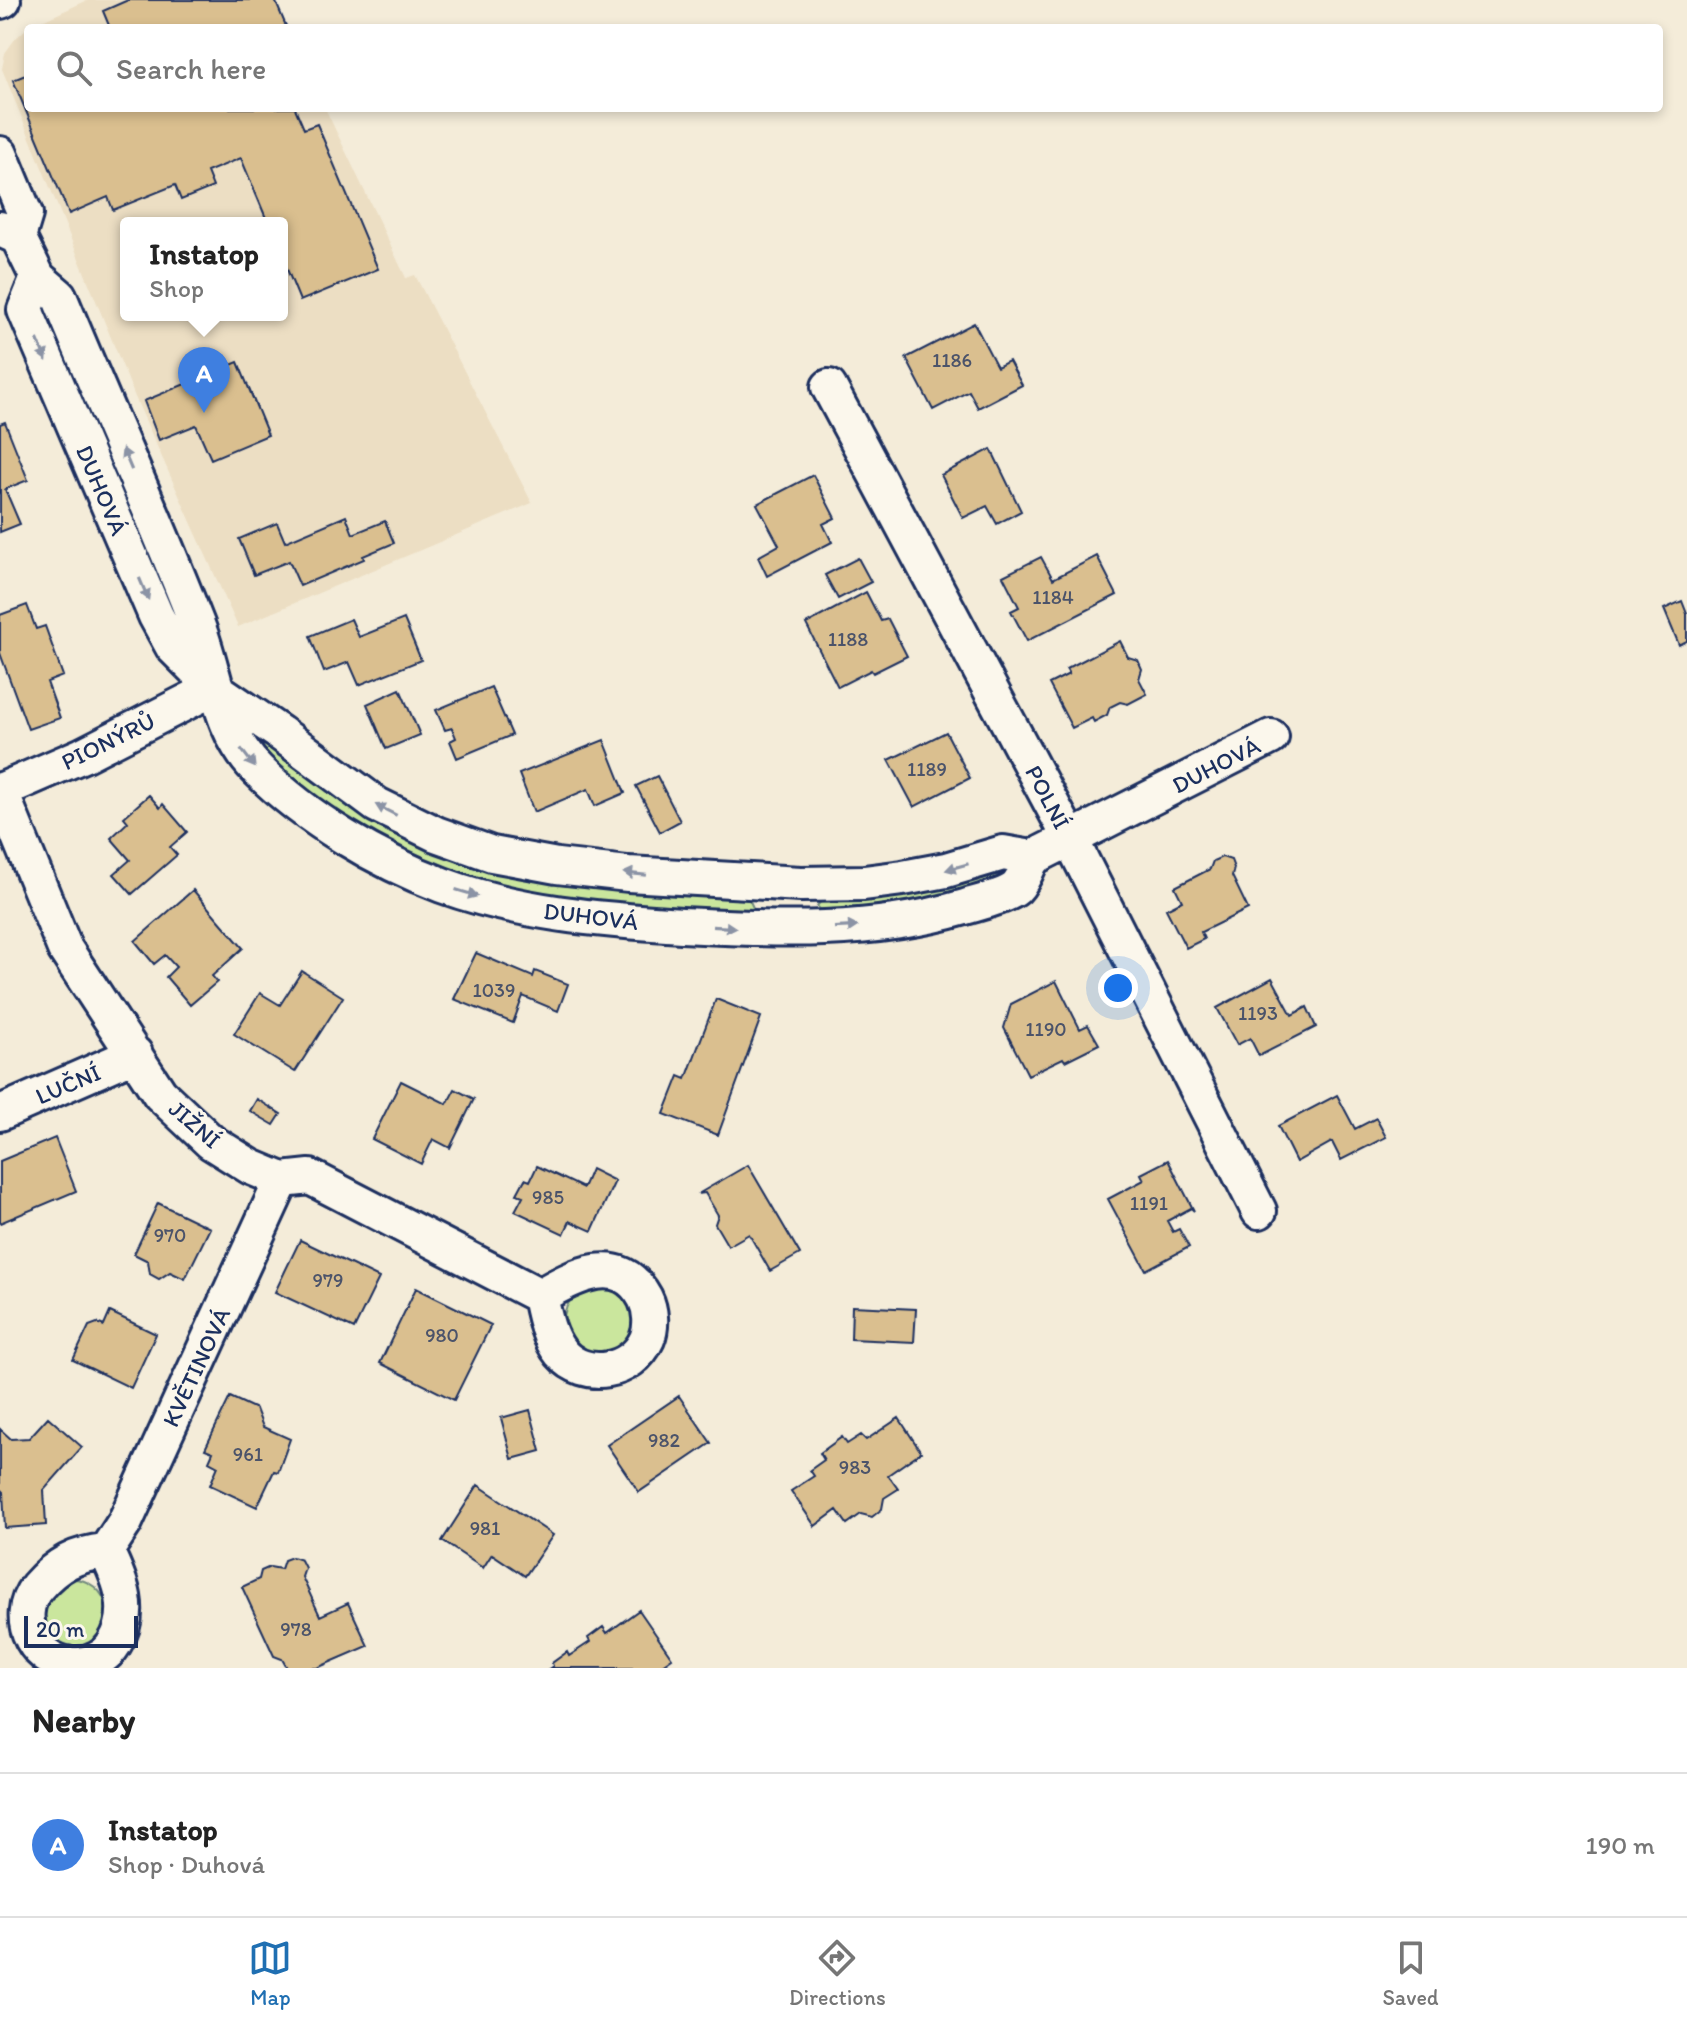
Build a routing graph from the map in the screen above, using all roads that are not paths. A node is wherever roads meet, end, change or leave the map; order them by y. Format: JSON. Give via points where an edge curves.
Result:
{"nodes":[{"id":1,"x":0,"y":154,"type":"edge"},
{"id":2,"x":9,"y":233,"type":"edge"},
{"id":3,"x":38,"y":278,"type":"junction"},
{"id":4,"x":829,"y":387,"type":"dead end"},
{"id":5,"x":150,"y":513,"type":"junction"},
{"id":6,"x":117,"y":526,"type":"junction"},
{"id":7,"x":214,"y":688,"type":"junction"},
{"id":8,"x":1271,"y":737,"type":"dead end"},
{"id":9,"x":0,"y":790,"type":"edge"},
{"id":10,"x":1071,"y":840,"type":"junction"},
{"id":11,"x":1032,"y":858,"type":"junction"},
{"id":12,"x":801,"y":884,"type":"junction"},
{"id":13,"x":803,"y":930,"type":"junction"},
{"id":14,"x":135,"y":1054,"type":"junction"},
{"id":15,"x":0,"y":1113,"type":"edge"},
{"id":16,"x":282,"y":1180,"type":"junction"},
{"id":17,"x":1259,"y":1211,"type":"dead end"},
{"id":18,"x":540,"y":1296,"type":"dead end"},
{"id":19,"x":106,"y":1551,"type":"dead end"}],
"edges":[{"from":1,"to":2,"type":"street","name":"DUHOVÁ","via":[[25,214]]},
{"from":2,"to":3,"type":"street","name":"DUHOVÁ"},
{"from":5,"to":3,"type":"street","name":"DUHOVÁ","one_way":true,"via":[[59,296]]},
{"from":3,"to":6,"type":"street","name":"DUHOVÁ","one_way":true,"via":[[25,310]]},
{"from":4,"to":10,"type":"street","name":"POLNÍ"},
{"from":5,"to":6,"type":"street"},
{"from":5,"to":7,"type":"street","name":"DUHOVÁ","via":[[199,627]]},
{"from":6,"to":7,"type":"street","name":"DUHOVÁ","one_way":true,"via":[[173,647]]},
{"from":7,"to":9,"type":"street","name":"PIONÝRŮ","via":[[83,755]]},
{"from":12,"to":7,"type":"street","name":"DUHOVÁ","one_way":true,"via":[[654,876],[492,854],[377,805]]},
{"from":7,"to":13,"type":"street","name":"DUHOVÁ","one_way":true,"via":[[237,743],[257,770],[369,852],[443,885],[495,902],[621,921]]},
{"from":8,"to":10,"type":"street","name":"DUHOVÁ"},
{"from":9,"to":14,"type":"street","name":"JIŽNÍ","via":[[65,949]]},
{"from":10,"to":11,"type":"street","name":"DUHOVÁ"},
{"from":10,"to":17,"type":"street","name":"POLNÍ"},
{"from":11,"to":12,"type":"street","name":"DUHOVÁ","one_way":true,"via":[[1003,853],[903,878]]},
{"from":13,"to":11,"type":"street","name":"DUHOVÁ","one_way":true,"via":[[872,926],[984,902],[1015,888]]},
{"from":12,"to":13,"type":"street"},
{"from":14,"to":15,"type":"street","name":"LUČNÍ"},
{"from":14,"to":16,"type":"street","name":"JIŽNÍ","via":[[160,1094],[211,1142]]},
{"from":16,"to":18,"type":"street","name":"JIŽNÍ","via":[[310,1177]]},
{"from":16,"to":19,"type":"street","name":"KVĚTINOVÁ","via":[[125,1522]]}]}
